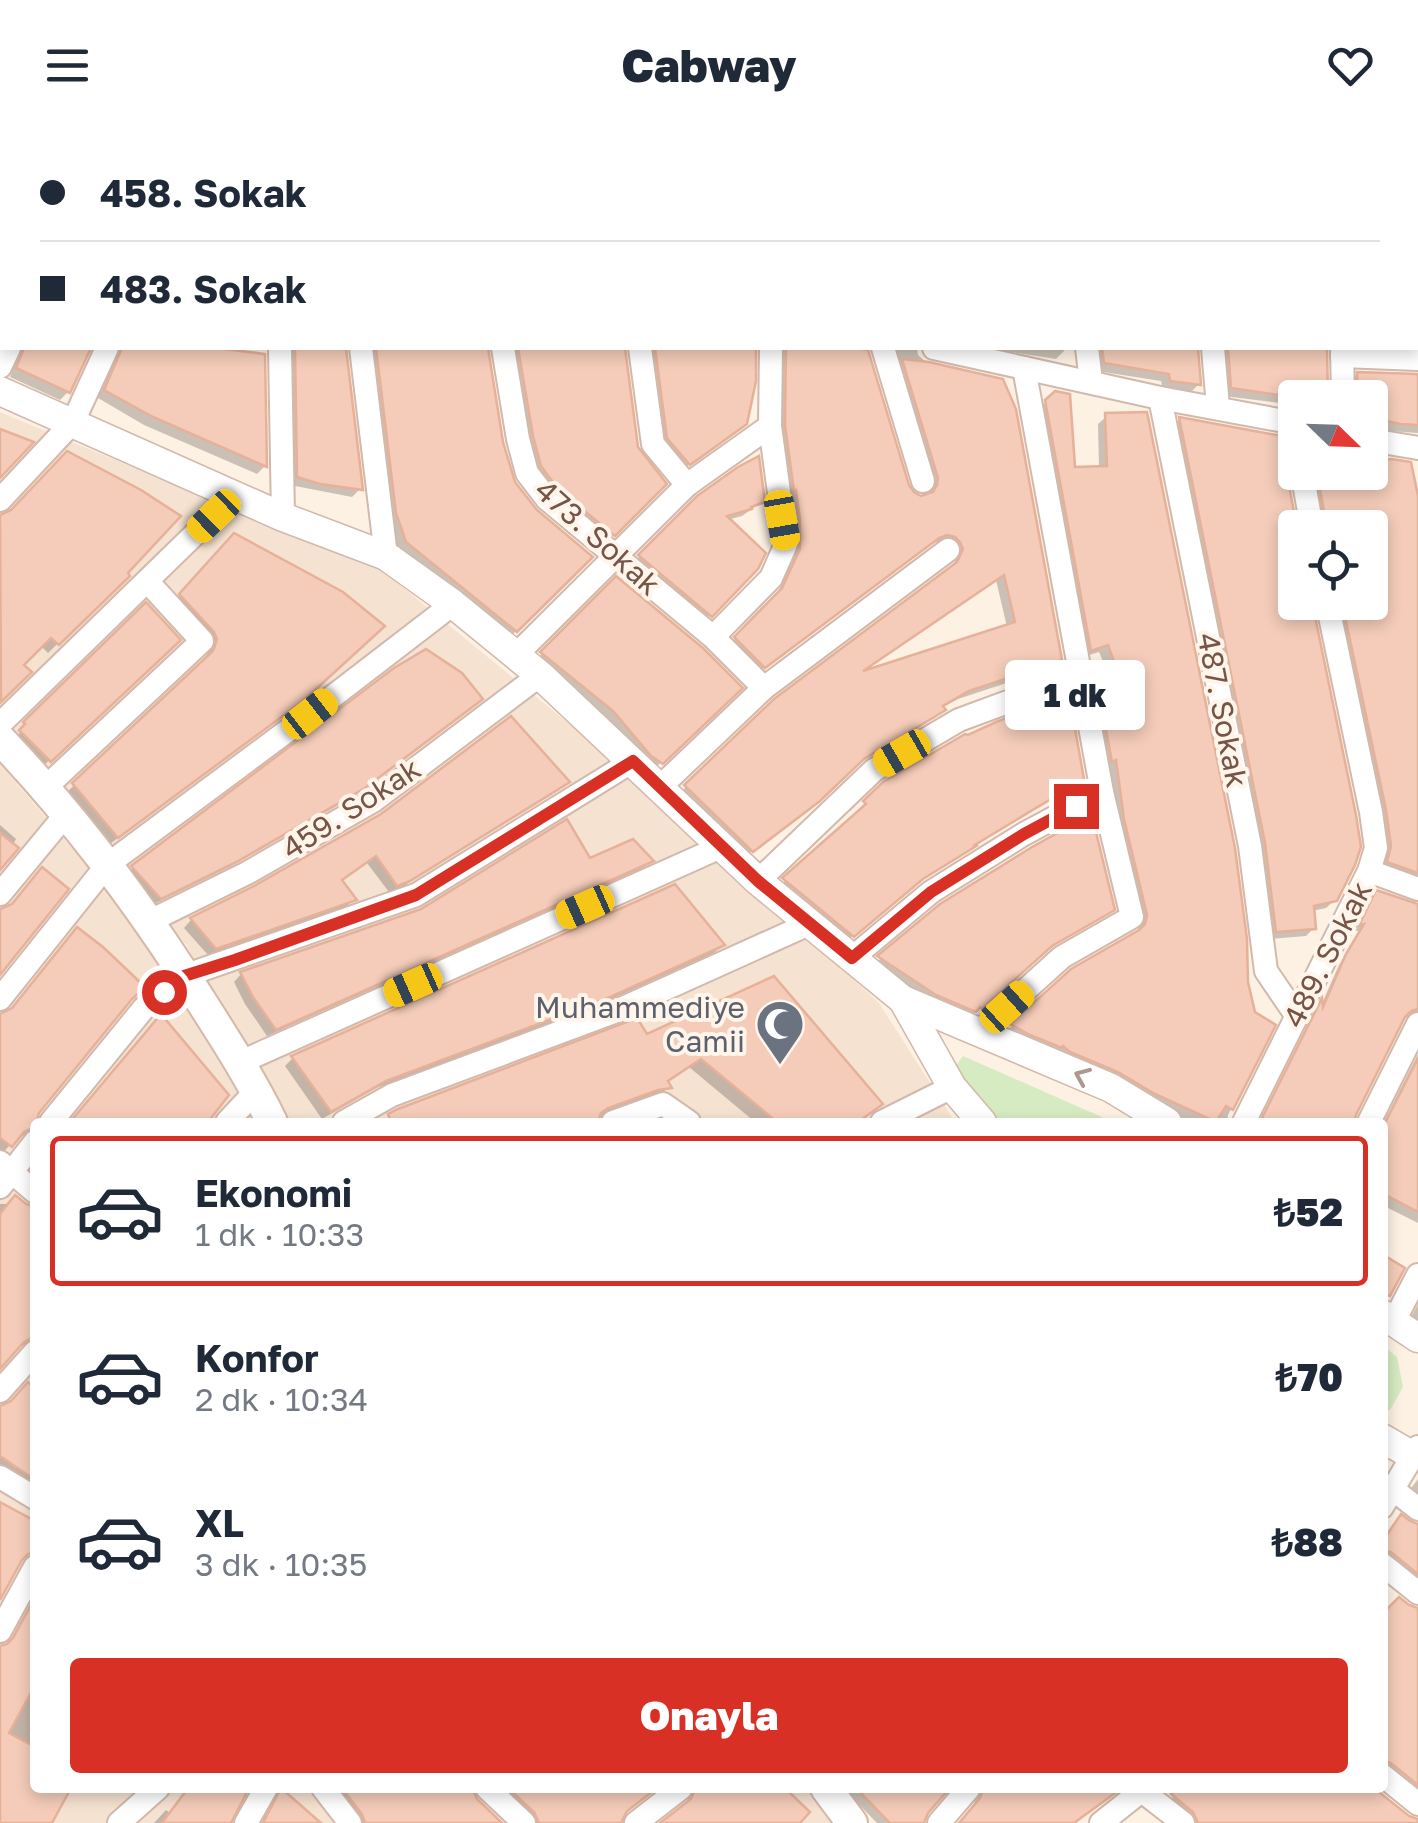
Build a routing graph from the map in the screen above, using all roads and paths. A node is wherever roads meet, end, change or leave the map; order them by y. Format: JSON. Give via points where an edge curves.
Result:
{"nodes":[{"id":1,"x":105,"y":350,"type":"edge"},
{"id":2,"x":280,"y":350,"type":"edge"},
{"id":3,"x":361,"y":350,"type":"edge"},
{"id":4,"x":502,"y":350,"type":"edge"},
{"id":5,"x":640,"y":350,"type":"edge"},
{"id":6,"x":772,"y":350,"type":"edge"},
{"id":7,"x":884,"y":350,"type":"edge"},
{"id":8,"x":961,"y":350,"type":"edge"},
{"id":9,"x":1086,"y":350,"type":"edge"},
{"id":10,"x":1213,"y":350,"type":"edge"},
{"id":11,"x":1342,"y":352,"type":"edge"},
{"id":12,"x":1418,"y":359,"type":"edge"},
{"id":13,"x":1024,"y":368,"type":"junction"},
{"id":14,"x":1342,"y":380,"type":"edge"},
{"id":15,"x":1091,"y":381,"type":"junction"},
{"id":16,"x":0,"y":391,"type":"edge"},
{"id":17,"x":1160,"y":398,"type":"junction"},
{"id":18,"x":1218,"y":407,"type":"junction"},
{"id":19,"x":73,"y":422,"type":"junction"},
{"id":20,"x":1278,"y":424,"type":"edge"},
{"id":21,"x":770,"y":426,"type":"junction"},
{"id":22,"x":1388,"y":443,"type":"edge"},
{"id":23,"x":1418,"y":448,"type":"edge"},
{"id":24,"x":924,"y":482,"type":"dead end"},
{"id":25,"x":687,"y":486,"type":"junction"},
{"id":26,"x":236,"y":494,"type":"junction"},
{"id":27,"x":0,"y":500,"type":"edge"},
{"id":28,"x":284,"y":516,"type":"junction"},
{"id":29,"x":948,"y":550,"type":"dead end"},
{"id":30,"x":386,"y":556,"type":"junction"},
{"id":31,"x":617,"y":556,"type":"junction"},
{"id":32,"x":147,"y":581,"type":"junction"},
{"id":33,"x":453,"y":604,"type":"junction"},
{"id":34,"x":1331,"y":620,"type":"edge"},
{"id":35,"x":713,"y":637,"type":"junction"},
{"id":36,"x":515,"y":656,"type":"junction"},
{"id":37,"x":540,"y":675,"type":"junction"},
{"id":38,"x":1081,"y":675,"type":"junction"},
{"id":39,"x":764,"y":688,"type":"junction"},
{"id":40,"x":0,"y":724,"type":"edge"},
{"id":41,"x":0,"y":739,"type":"edge"},
{"id":42,"x":633,"y":761,"type":"junction"},
{"id":43,"x":660,"y":786,"type":"junction"},
{"id":44,"x":46,"y":787,"type":"junction"},
{"id":45,"x":1102,"y":792,"type":"junction"},
{"id":46,"x":66,"y":813,"type":"junction"},
{"id":47,"x":723,"y":846,"type":"junction"},
{"id":48,"x":107,"y":864,"type":"junction"},
{"id":49,"x":1369,"y":871,"type":"junction"},
{"id":50,"x":758,"y":881,"type":"junction"},
{"id":51,"x":1418,"y":889,"type":"edge"},
{"id":52,"x":0,"y":894,"type":"edge"},
{"id":53,"x":150,"y":921,"type":"junction"},
{"id":54,"x":810,"y":924,"type":"junction"},
{"id":55,"x":852,"y":958,"type":"junction"},
{"id":56,"x":184,"y":976,"type":"junction"},
{"id":57,"x":0,"y":999,"type":"edge"},
{"id":58,"x":903,"y":1000,"type":"junction"},
{"id":59,"x":1296,"y":1015,"type":"junction"},
{"id":60,"x":1418,"y":1024,"type":"edge"},
{"id":61,"x":979,"y":1032,"type":"junction"},
{"id":62,"x":240,"y":1062,"type":"junction"},
{"id":63,"x":952,"y":1087,"type":"junction"},
{"id":64,"x":256,"y":1091,"type":"junction"},
{"id":65,"x":54,"y":1118,"type":"edge"},
{"id":66,"x":230,"y":1118,"type":"edge"},
{"id":67,"x":270,"y":1118,"type":"edge"},
{"id":68,"x":351,"y":1118,"type":"edge"},
{"id":69,"x":624,"y":1118,"type":"edge"},
{"id":70,"x":684,"y":1118,"type":"edge"},
{"id":71,"x":890,"y":1118,"type":"edge"},
{"id":72,"x":979,"y":1118,"type":"edge"},
{"id":73,"x":1160,"y":1118,"type":"edge"},
{"id":74,"x":1246,"y":1118,"type":"edge"},
{"id":75,"x":1371,"y":1118,"type":"edge"},
{"id":76,"x":30,"y":1147,"type":"edge"},
{"id":77,"x":4,"y":1173,"type":"edge"},
{"id":78,"x":30,"y":1189,"type":"edge"},
{"id":79,"x":1418,"y":1275,"type":"edge"},
{"id":80,"x":1388,"y":1318,"type":"edge"},
{"id":81,"x":1418,"y":1338,"type":"edge"},
{"id":82,"x":30,"y":1364,"type":"edge"},
{"id":83,"x":0,"y":1390,"type":"edge"},
{"id":84,"x":1388,"y":1441,"type":"edge"},
{"id":85,"x":1415,"y":1452,"type":"edge"},
{"id":86,"x":0,"y":1477,"type":"edge"},
{"id":87,"x":30,"y":1495,"type":"edge"},
{"id":88,"x":1388,"y":1499,"type":"edge"},
{"id":89,"x":1418,"y":1509,"type":"edge"},
{"id":90,"x":1388,"y":1569,"type":"edge"},
{"id":91,"x":30,"y":1576,"type":"edge"},
{"id":92,"x":1418,"y":1593,"type":"edge"},
{"id":93,"x":0,"y":1631,"type":"edge"},
{"id":94,"x":1388,"y":1781,"type":"edge"},
{"id":95,"x":152,"y":1793,"type":"edge"},
{"id":96,"x":263,"y":1793,"type":"edge"},
{"id":97,"x":327,"y":1793,"type":"edge"},
{"id":98,"x":493,"y":1793,"type":"edge"},
{"id":99,"x":675,"y":1793,"type":"edge"},
{"id":100,"x":964,"y":1793,"type":"edge"},
{"id":101,"x":1139,"y":1793,"type":"edge"},
{"id":102,"x":1149,"y":1793,"type":"edge"},
{"id":103,"x":1418,"y":1804,"type":"edge"},
{"id":104,"x":119,"y":1823,"type":"edge"},
{"id":105,"x":246,"y":1823,"type":"edge"},
{"id":106,"x":350,"y":1823,"type":"edge"},
{"id":107,"x":524,"y":1823,"type":"edge"},
{"id":108,"x":636,"y":1823,"type":"edge"},
{"id":109,"x":940,"y":1823,"type":"edge"},
{"id":110,"x":1101,"y":1823,"type":"edge"},
{"id":111,"x":1184,"y":1823,"type":"edge"}],
"edges":[{"from":1,"to":19,"type":"street"},
{"from":2,"to":28,"type":"street"},
{"from":3,"to":30,"type":"street"},
{"from":4,"to":31,"type":"street","name":"473. Sokak","via":[[527,473],[547,500]]},
{"from":5,"to":25,"type":"street","via":[[653,444]]},
{"from":6,"to":21,"type":"street"},
{"from":7,"to":24,"type":"street"},
{"from":8,"to":13,"type":"street"},
{"from":9,"to":15,"type":"street"},
{"from":10,"to":18,"type":"street"},
{"from":11,"to":12,"type":"street"},
{"from":11,"to":14,"type":"street"},
{"from":13,"to":15,"type":"street"},
{"from":13,"to":38,"type":"street"},
{"from":15,"to":17,"type":"street"},
{"from":16,"to":19,"type":"street"},
{"from":17,"to":18,"type":"street"},
{"from":17,"to":59,"type":"street","name":"487. Sokak","via":[[1250,846],[1266,971]]},
{"from":18,"to":20,"type":"street"},
{"from":19,"to":26,"type":"street"},
{"from":19,"to":27,"type":"street"},
{"from":21,"to":25,"type":"street"},
{"from":21,"to":35,"type":"street","via":[[786,544],[771,578]]},
{"from":22,"to":23,"type":"street"},
{"from":25,"to":31,"type":"street"},
{"from":26,"to":28,"type":"street"},
{"from":26,"to":32,"type":"street"},
{"from":28,"to":30,"type":"street"},
{"from":29,"to":39,"type":"street"},
{"from":30,"to":33,"type":"street"},
{"from":31,"to":35,"type":"street","name":"473. Sokak"},
{"from":31,"to":36,"type":"street"},
{"from":32,"to":40,"type":"street"},
{"from":32,"to":44,"type":"street","via":[[202,641]]},
{"from":33,"to":36,"type":"street"},
{"from":33,"to":48,"type":"street"},
{"from":34,"to":49,"type":"street","name":"489. Sokak","via":[[1371,812],[1376,848]]},
{"from":35,"to":39,"type":"street","name":"473. Sokak"},
{"from":36,"to":37,"type":"street"},
{"from":37,"to":42,"type":"street"},
{"from":37,"to":53,"type":"street","name":"459. Sokak","via":[[373,801]]},
{"from":38,"to":45,"type":"street"},
{"from":38,"to":50,"type":"street","via":[[959,720],[874,770]]},
{"from":39,"to":43,"type":"street"},
{"from":41,"to":44,"type":"main road"},
{"from":42,"to":43,"type":"street"},
{"from":42,"to":56,"type":"street","via":[[416,895]]},
{"from":43,"to":47,"type":"street"},
{"from":44,"to":46,"type":"main road"},
{"from":45,"to":55,"type":"street","via":[[931,892]]},
{"from":45,"to":61,"type":"street","via":[[1132,916],[1062,957]]},
{"from":46,"to":48,"type":"main road"},
{"from":46,"to":52,"type":"street"},
{"from":47,"to":50,"type":"street"},
{"from":47,"to":62,"type":"street"},
{"from":48,"to":53,"type":"main road"},
{"from":48,"to":57,"type":"street"},
{"from":49,"to":51,"type":"street"},
{"from":49,"to":59,"type":"street","name":"489. Sokak"},
{"from":50,"to":54,"type":"street"},
{"from":53,"to":56,"type":"main road"},
{"from":54,"to":55,"type":"street"},
{"from":54,"to":68,"type":"street","via":[[614,1012],[392,1095]]},
{"from":55,"to":58,"type":"street"},
{"from":56,"to":62,"type":"main road"},
{"from":56,"to":65,"type":"street","via":[[144,1008]]},
{"from":58,"to":61,"type":"street"},
{"from":58,"to":63,"type":"street"},
{"from":59,"to":74,"type":"street","name":"489. Sokak"},
{"from":60,"to":75,"type":"street"},
{"from":73,"to":61,"type":"street","one_way":true,"via":[[1111,1088]]},
{"from":62,"to":64,"type":"main road"},
{"from":63,"to":71,"type":"street"},
{"from":63,"to":72,"type":"street"},
{"from":64,"to":66,"type":"street"},
{"from":64,"to":67,"type":"main road"},
{"from":69,"to":70,"type":"street","via":[[663,1104]]},
{"from":76,"to":77,"type":"street"},
{"from":77,"to":78,"type":"street"},
{"from":79,"to":80,"type":"street"},
{"from":80,"to":81,"type":"street"},
{"from":82,"to":83,"type":"street"},
{"from":84,"to":85,"type":"street"},
{"from":85,"to":88,"type":"street"},
{"from":86,"to":87,"type":"street"},
{"from":88,"to":89,"type":"street"},
{"from":90,"to":92,"type":"street"},
{"from":91,"to":93,"type":"street"},
{"from":94,"to":103,"type":"street"},
{"from":95,"to":104,"type":"street"},
{"from":96,"to":105,"type":"street"},
{"from":97,"to":106,"type":"street"},
{"from":98,"to":107,"type":"street"},
{"from":99,"to":108,"type":"street"},
{"from":100,"to":109,"type":"street"},
{"from":101,"to":110,"type":"street"},
{"from":102,"to":111,"type":"street"}]}
